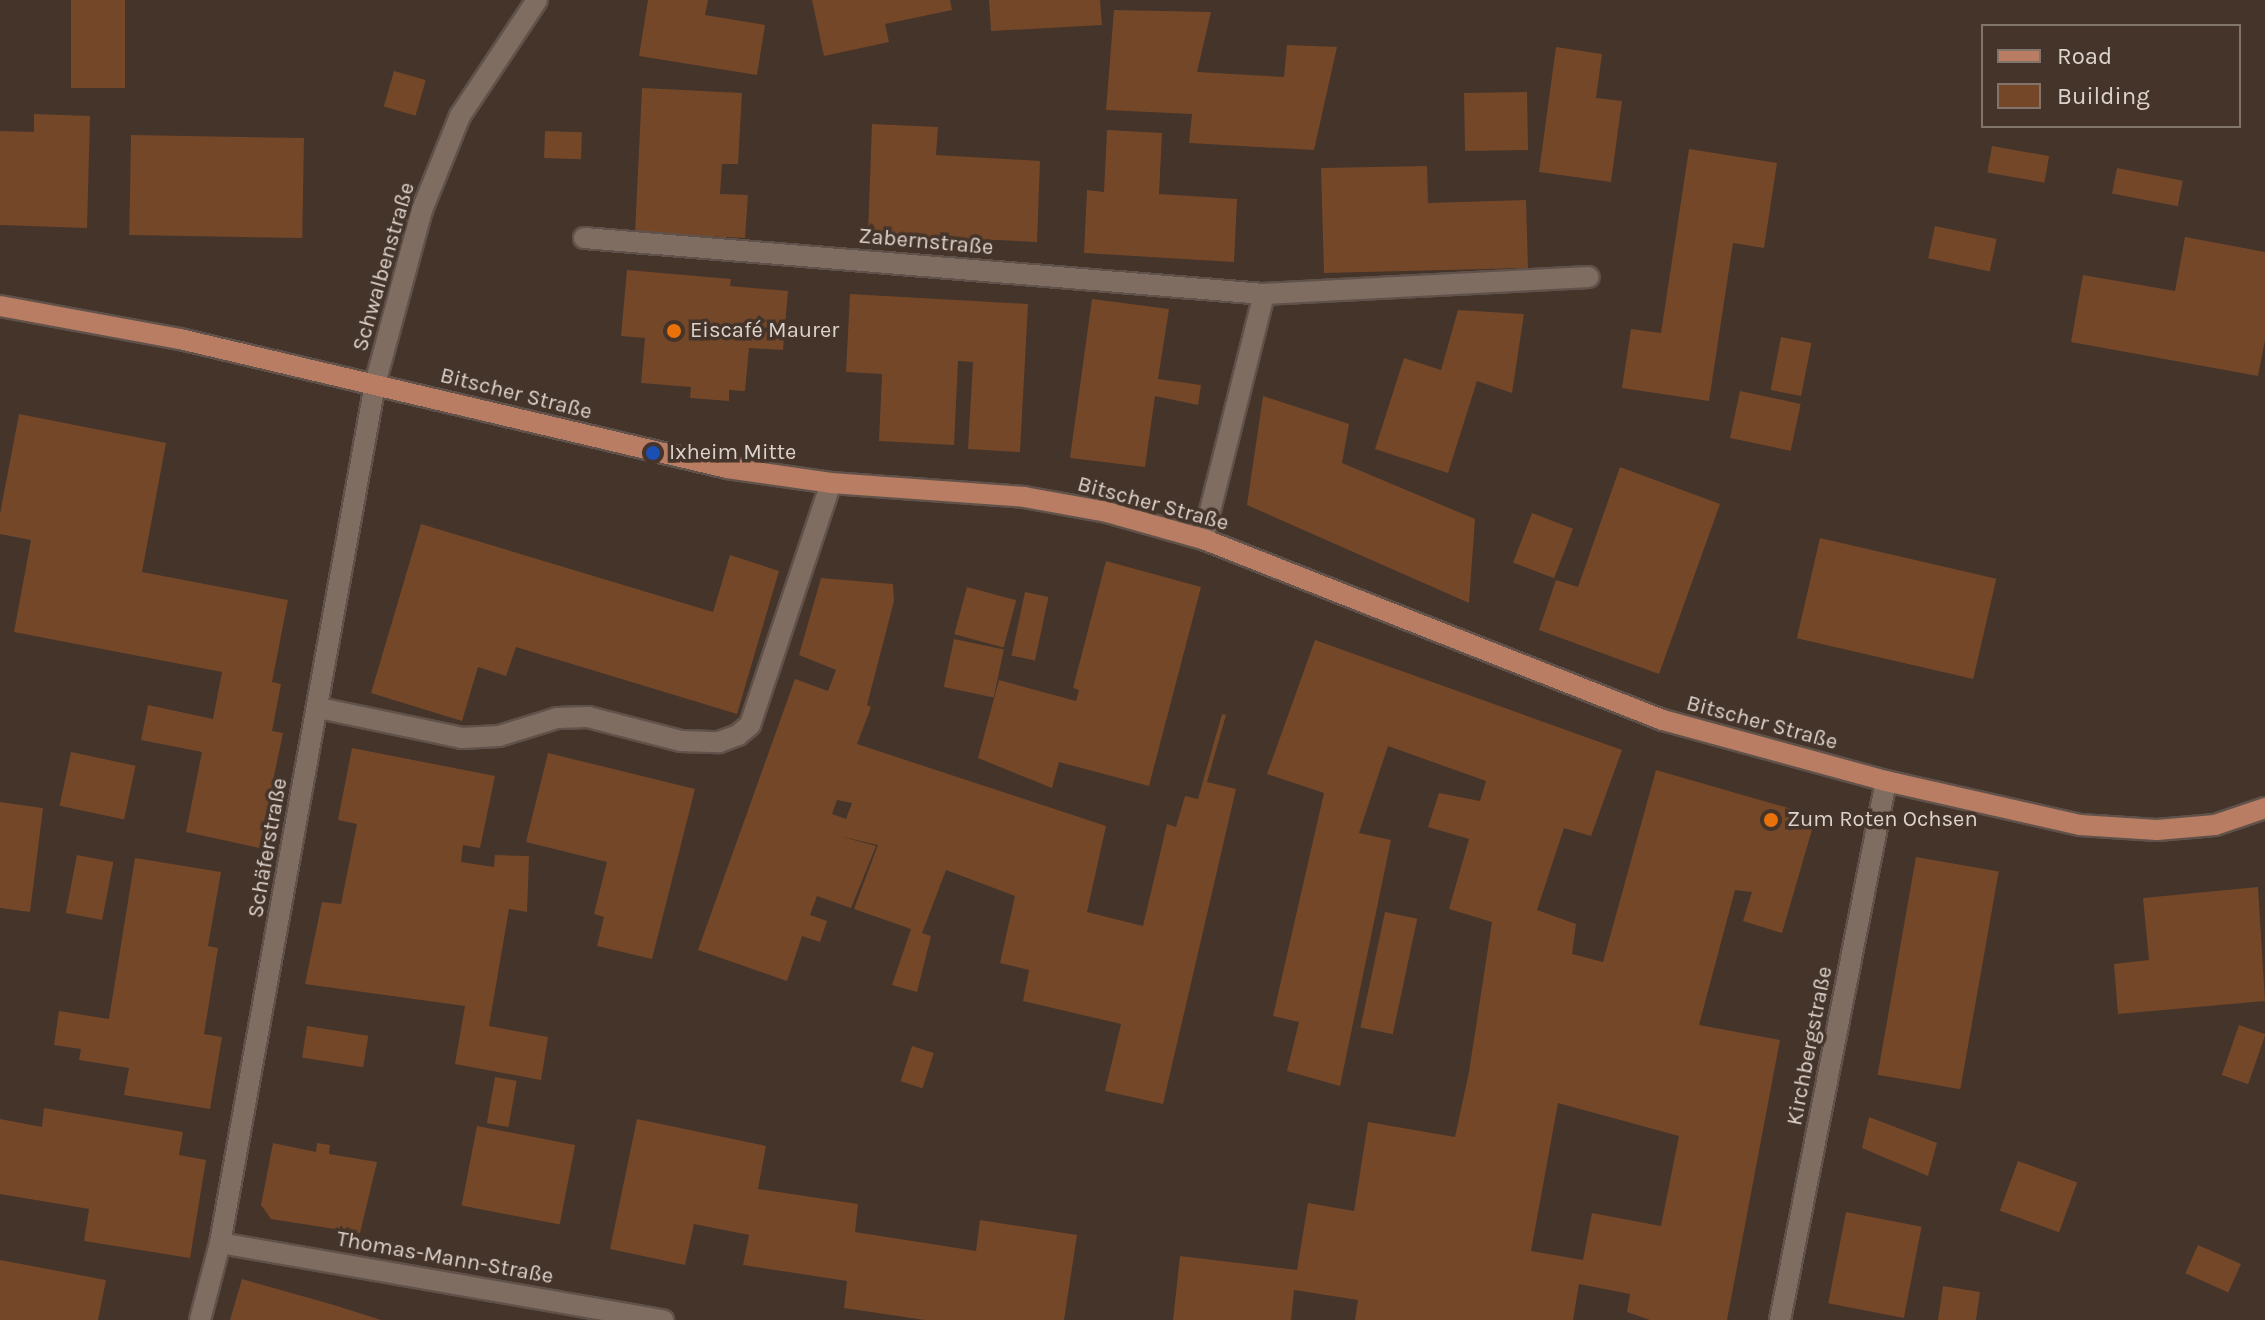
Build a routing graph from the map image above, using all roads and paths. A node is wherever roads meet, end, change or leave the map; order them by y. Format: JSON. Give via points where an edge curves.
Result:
{"nodes":[{"id":1,"x":537,"y":0,"type":"edge"},
{"id":2,"x":584,"y":238,"type":"dead end"},
{"id":3,"x":1589,"y":277,"type":"dead end"},
{"id":4,"x":1264,"y":294,"type":"junction"},
{"id":5,"x":0,"y":306,"type":"edge"},
{"id":6,"x":375,"y":384,"type":"junction"},
{"id":7,"x":831,"y":483,"type":"junction"},
{"id":8,"x":1203,"y":539,"type":"junction"},
{"id":9,"x":319,"y":708,"type":"junction"},
{"id":10,"x":1886,"y":781,"type":"junction"},
{"id":11,"x":2265,"y":808,"type":"edge"},
{"id":12,"x":220,"y":1243,"type":"junction"},
{"id":13,"x":200,"y":1320,"type":"edge"},
{"id":14,"x":663,"y":1320,"type":"edge"},
{"id":15,"x":1780,"y":1320,"type":"edge"}],
"edges":[{"from":1,"to":6,"type":"street","name":"Schwalbenstraße","via":[[460,116],[422,210]]},
{"from":2,"to":4,"type":"street","name":"Zabernstraße"},
{"from":3,"to":4,"type":"street","name":"Zabernstraße"},
{"from":4,"to":8,"type":"street"},
{"from":5,"to":6,"type":"main road","name":"Bitscher Straße","via":[[180,339]]},
{"from":6,"to":7,"type":"main road","name":"Bitscher Straße","via":[[653,453]]},
{"from":6,"to":9,"type":"street","name":"Schäferstraße"},
{"from":7,"to":8,"type":"main road","name":"Bitscher Straße","via":[[1024,497],[1107,512]]},
{"from":7,"to":9,"type":"street","via":[[750,725],[738,735],[719,742],[681,741],[588,717],[557,718],[499,736],[462,738]]},
{"from":8,"to":10,"type":"main road","name":"Bitscher Straße","via":[[1663,720]]},
{"from":9,"to":12,"type":"street","name":"Schäferstraße"},
{"from":10,"to":11,"type":"main road","name":"Bitscher Straße","via":[[2080,825],[2157,830],[2215,825]]},
{"from":10,"to":15,"type":"street","name":"Kirchbergstraße"},
{"from":12,"to":13,"type":"street","name":"Schäferstraße"},
{"from":12,"to":14,"type":"street","name":"Thomas-Mann-Straße"}]}
